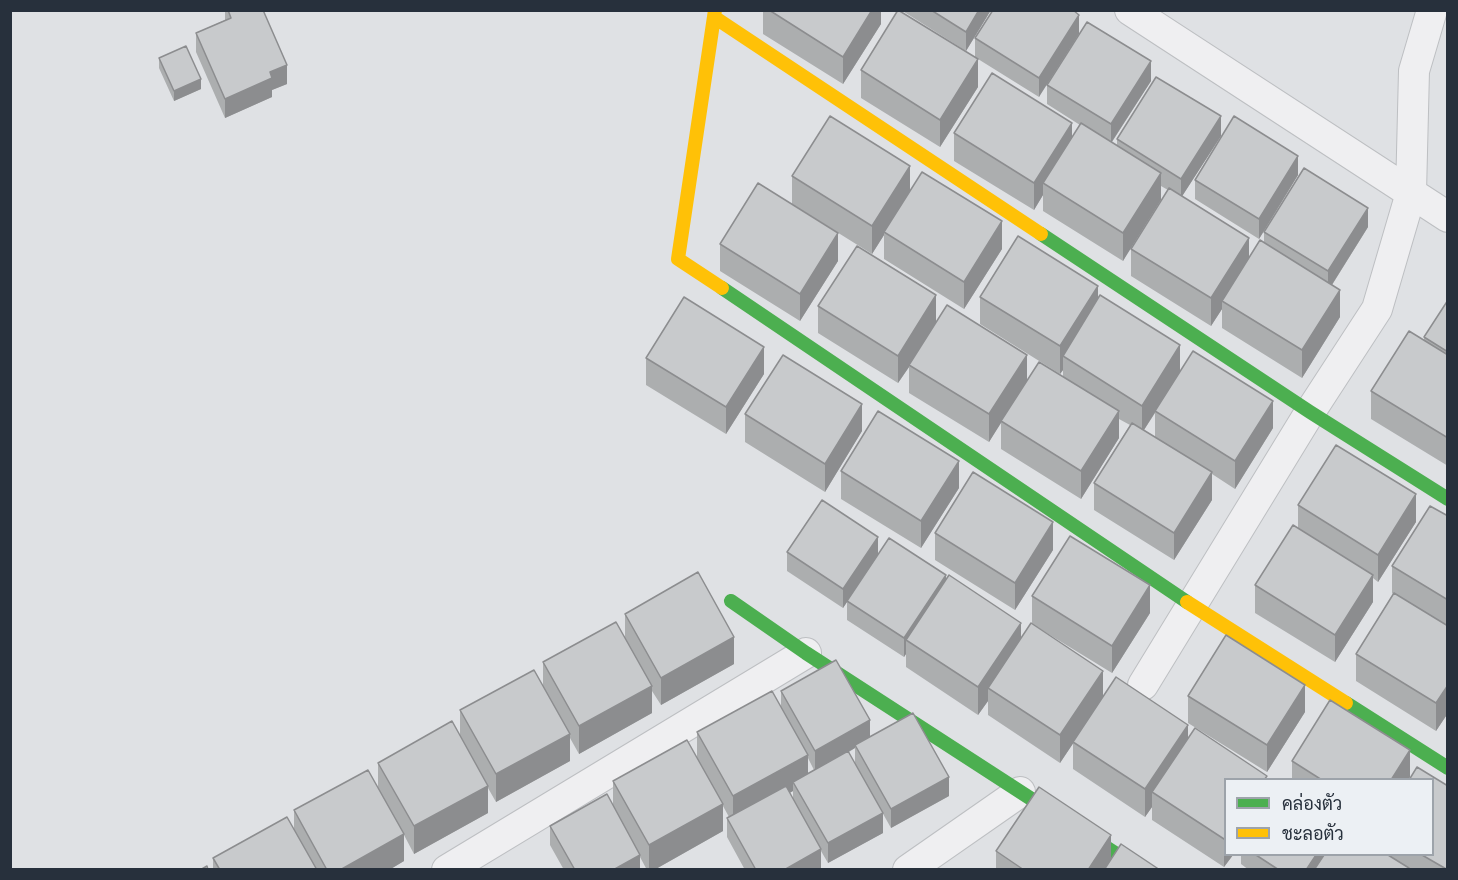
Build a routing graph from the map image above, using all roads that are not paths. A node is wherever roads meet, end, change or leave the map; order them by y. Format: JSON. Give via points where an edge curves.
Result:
{"nodes":[{"id":1,"x":1130,"y":10,"type":"edge"},
{"id":2,"x":1432,"y":10,"type":"edge"},
{"id":3,"x":715,"y":14,"type":"edge"},
{"id":4,"x":1411,"y":193,"type":"junction"},
{"id":5,"x":1448,"y":217,"type":"edge"},
{"id":6,"x":1310,"y":412,"type":"junction"},
{"id":7,"x":1448,"y":499,"type":"edge"},
{"id":8,"x":731,"y":601,"type":"dead end"},
{"id":9,"x":1192,"y":605,"type":"junction"},
{"id":10,"x":806,"y":653,"type":"junction"},
{"id":11,"x":1143,"y":684,"type":"dead end"},
{"id":12,"x":1448,"y":768,"type":"edge"},
{"id":13,"x":1020,"y":792,"type":"junction"},
{"id":14,"x":447,"y":870,"type":"edge"},
{"id":15,"x":908,"y":870,"type":"edge"},
{"id":16,"x":1141,"y":870,"type":"edge"}],
"edges":[{"from":1,"to":4,"type":"street"},
{"from":2,"to":4,"type":"street","via":[[1414,70]]},
{"from":3,"to":6,"type":"street"},
{"from":3,"to":9,"type":"street","via":[[678,260]]},
{"from":4,"to":5,"type":"street"},
{"from":4,"to":6,"type":"street","via":[[1377,309]]},
{"from":6,"to":7,"type":"street"},
{"from":6,"to":9,"type":"street"},
{"from":8,"to":10,"type":"street"},
{"from":9,"to":11,"type":"street"},
{"from":9,"to":12,"type":"street"},
{"from":10,"to":13,"type":"street"},
{"from":10,"to":14,"type":"street"},
{"from":13,"to":15,"type":"street"},
{"from":13,"to":16,"type":"street"}]}
